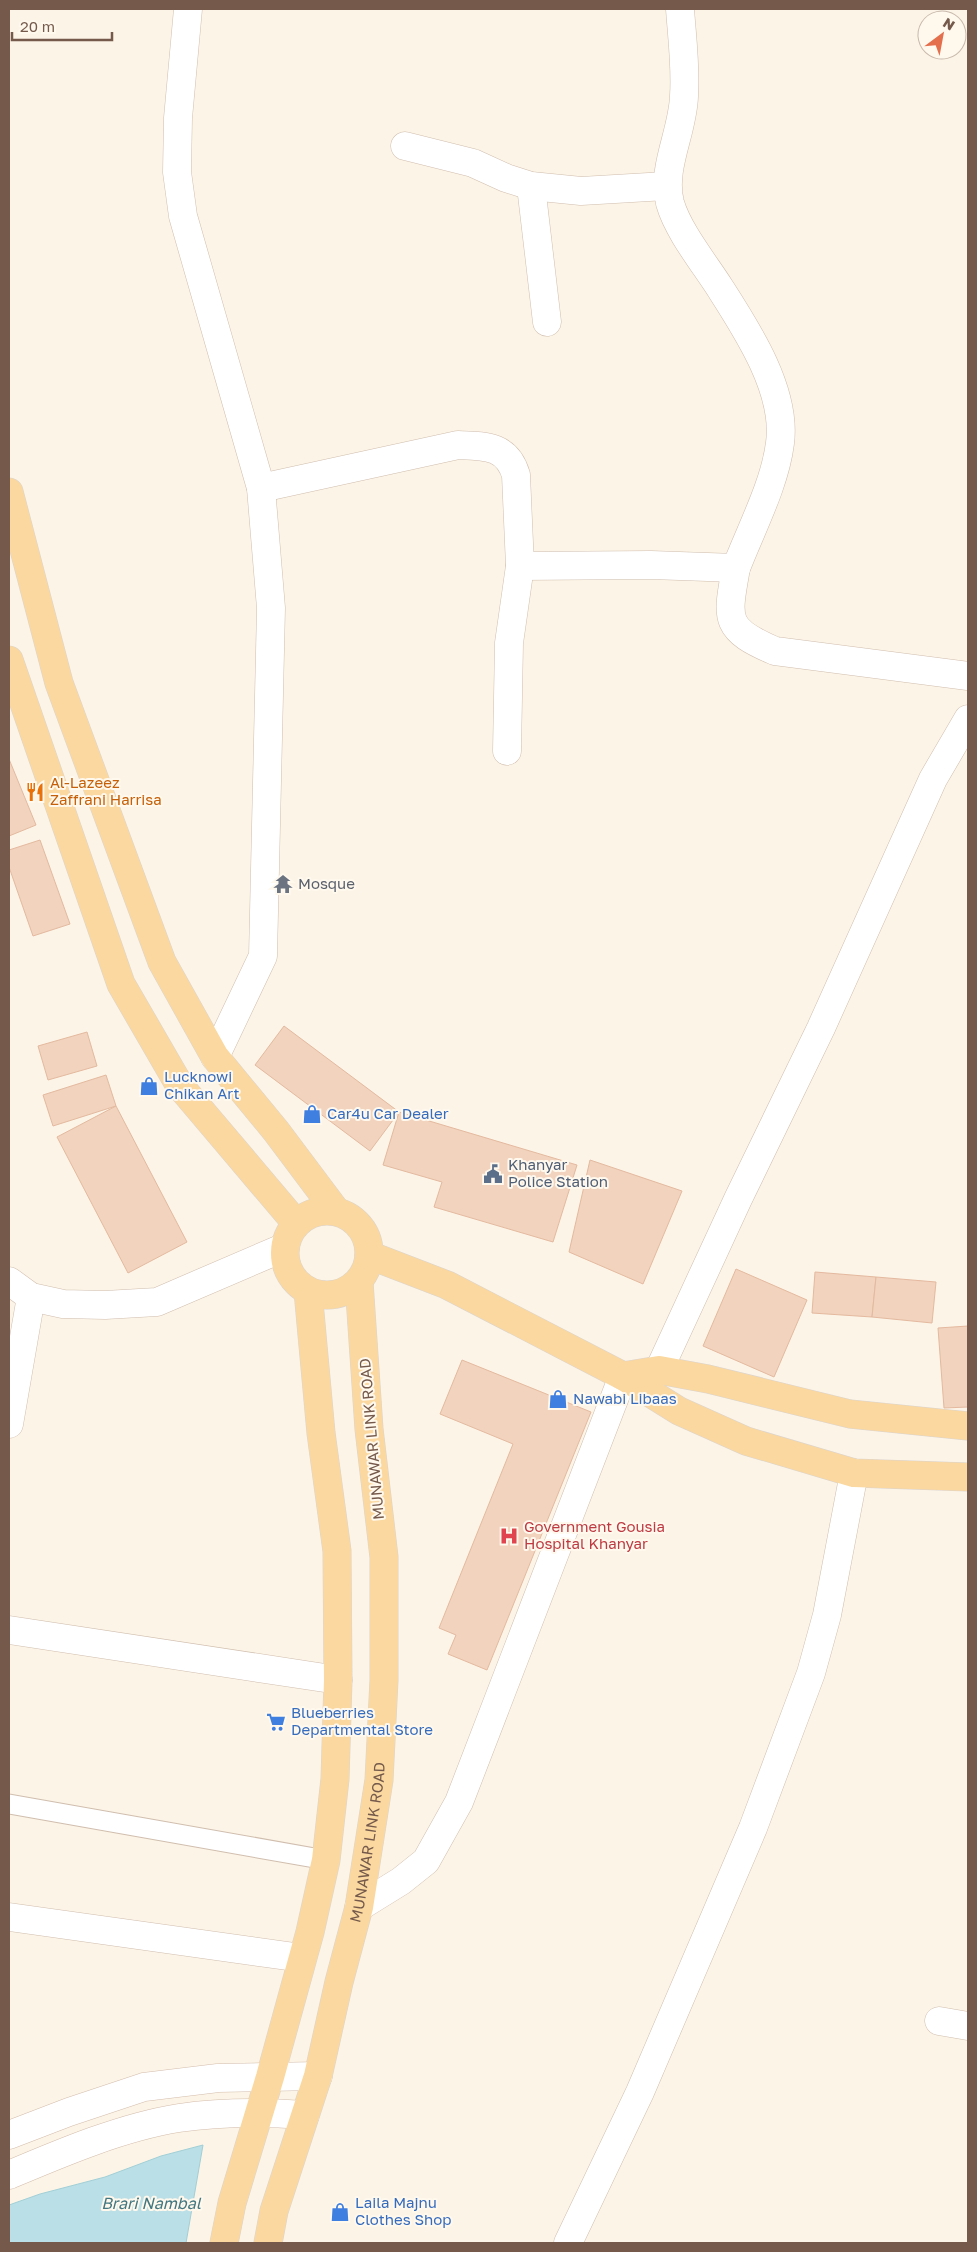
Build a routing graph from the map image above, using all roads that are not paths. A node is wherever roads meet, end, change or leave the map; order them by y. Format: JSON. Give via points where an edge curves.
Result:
{"nodes":[{"id":1,"x":188,"y":9,"type":"edge"},
{"id":2,"x":680,"y":9,"type":"edge"},
{"id":3,"x":405,"y":146,"type":"dead end"},
{"id":4,"x":531,"y":186,"type":"junction"},
{"id":5,"x":666,"y":186,"type":"junction"},
{"id":6,"x":547,"y":322,"type":"dead end"},
{"id":7,"x":261,"y":488,"type":"junction"},
{"id":8,"x":9,"y":492,"type":"edge"},
{"id":9,"x":520,"y":566,"type":"junction"},
{"id":10,"x":736,"y":568,"type":"junction"},
{"id":11,"x":9,"y":660,"type":"edge"},
{"id":12,"x":968,"y":676,"type":"edge"},
{"id":13,"x":968,"y":719,"type":"edge"},
{"id":14,"x":507,"y":752,"type":"dead end"},
{"id":15,"x":215,"y":1057,"type":"junction"},
{"id":16,"x":336,"y":1211,"type":"junction"},
{"id":17,"x":290,"y":1235,"type":"junction"},
{"id":18,"x":369,"y":1255,"type":"junction"},
{"id":19,"x":359,"y":1282,"type":"junction"},
{"id":20,"x":20,"y":1289,"type":"edge"},
{"id":21,"x":308,"y":1291,"type":"junction"},
{"id":22,"x":659,"y":1370,"type":"junction"},
{"id":23,"x":623,"y":1376,"type":"junction"},
{"id":24,"x":9,"y":1424,"type":"edge"},
{"id":25,"x":968,"y":1426,"type":"edge"},
{"id":26,"x":854,"y":1473,"type":"junction"},
{"id":27,"x":968,"y":1477,"type":"edge"},
{"id":28,"x":9,"y":1630,"type":"edge"},
{"id":29,"x":338,"y":1680,"type":"junction"},
{"id":30,"x":9,"y":1804,"type":"edge"},
{"id":31,"x":326,"y":1860,"type":"junction"},
{"id":32,"x":359,"y":1908,"type":"junction"},
{"id":33,"x":9,"y":1917,"type":"edge"},
{"id":34,"x":302,"y":1958,"type":"junction"},
{"id":35,"x":939,"y":2021,"type":"dead end"},
{"id":36,"x":968,"y":2026,"type":"edge"},
{"id":37,"x":318,"y":2076,"type":"junction"},
{"id":38,"x":270,"y":2077,"type":"junction"},
{"id":39,"x":259,"y":2112,"type":"junction"},
{"id":40,"x":305,"y":2115,"type":"junction"},
{"id":41,"x":9,"y":2135,"type":"edge"},
{"id":42,"x":9,"y":2174,"type":"edge"},
{"id":43,"x":224,"y":2243,"type":"edge"},
{"id":44,"x":268,"y":2243,"type":"edge"},
{"id":45,"x":568,"y":2243,"type":"edge"}],
"edges":[{"from":1,"to":7,"type":"street","via":[[178,118],[177,172],[182,208]]},
{"from":2,"to":5,"type":"street","via":[[684,96]]},
{"from":3,"to":4,"type":"street","via":[[473,163]]},
{"from":4,"to":5,"type":"street","via":[[581,191]]},
{"from":4,"to":6,"type":"street"},
{"from":5,"to":10,"type":"street","via":[[681,226],[735,312],[771,378],[778,403],[780,442],[773,474]]},
{"from":7,"to":9,"type":"street","via":[[458,445],[484,446],[499,451],[512,461],[516,475]]},
{"from":7,"to":15,"type":"street","via":[[271,608],[263,956]]},
{"from":8,"to":15,"type":"main road","via":[[59,683],[72,720],[162,962]]},
{"from":9,"to":10,"type":"street"},
{"from":9,"to":14,"type":"street","via":[[509,643]]},
{"from":10,"to":12,"type":"street","via":[[730,603],[732,622],[745,636],[759,644],[775,651]]},
{"from":11,"to":17,"type":"main road","via":[[121,984],[180,1086]]},
{"from":13,"to":22,"type":"street","via":[[933,779],[821,1028]]},
{"from":15,"to":16,"type":"main road"},
{"from":16,"to":17,"type":"main road","via":[[308,1215]]},
{"from":16,"to":18,"type":"main road","via":[[357,1222],[368,1243]]},
{"from":17,"to":20,"type":"street","via":[[156,1302],[63,1304]]},
{"from":17,"to":21,"type":"main road","via":[[285,1260],[289,1273]]},
{"from":18,"to":19,"type":"main road","via":[[367,1269]]},
{"from":18,"to":23,"type":"main road","via":[[447,1285]]},
{"from":19,"to":21,"type":"main road","via":[[334,1295]]},
{"from":19,"to":32,"type":"main road","name":"MUNAWAR LINK ROAD","via":[[369,1429],[384,1557],[379,1780]]},
{"from":20,"to":24,"type":"street"},
{"from":21,"to":29,"type":"main road","via":[[321,1433],[337,1551]]},
{"from":22,"to":23,"type":"main road"},
{"from":22,"to":25,"type":"main road","via":[[850,1414]]},
{"from":23,"to":26,"type":"main road","via":[[679,1411],[746,1441]]},
{"from":23,"to":32,"type":"street","via":[[459,1802],[426,1860],[402,1881]]},
{"from":26,"to":27,"type":"main road"},
{"from":26,"to":45,"type":"street","via":[[827,1616],[811,1673],[753,1828],[652,2066]]},
{"from":28,"to":29,"type":"street"},
{"from":29,"to":31,"type":"main road","via":[[335,1779]]},
{"from":30,"to":31,"type":"lane"},
{"from":31,"to":34,"type":"main road"},
{"from":32,"to":37,"type":"main road","name":"MUNAWAR LINK ROAD"},
{"from":33,"to":34,"type":"street"},
{"from":34,"to":38,"type":"main road"},
{"from":35,"to":36,"type":"street"},
{"from":37,"to":38,"type":"street"},
{"from":37,"to":40,"type":"main road","name":"MUNAWAR LINK ROAD"},
{"from":38,"to":39,"type":"main road"},
{"from":38,"to":41,"type":"street","via":[[218,2078],[144,2087]]},
{"from":39,"to":40,"type":"street"},
{"from":39,"to":42,"type":"street","via":[[178,2118],[131,2130]]},
{"from":39,"to":43,"type":"main road","via":[[232,2202]]},
{"from":40,"to":44,"type":"main road","name":"MUNAWAR LINK ROAD","via":[[274,2211]]}]}
